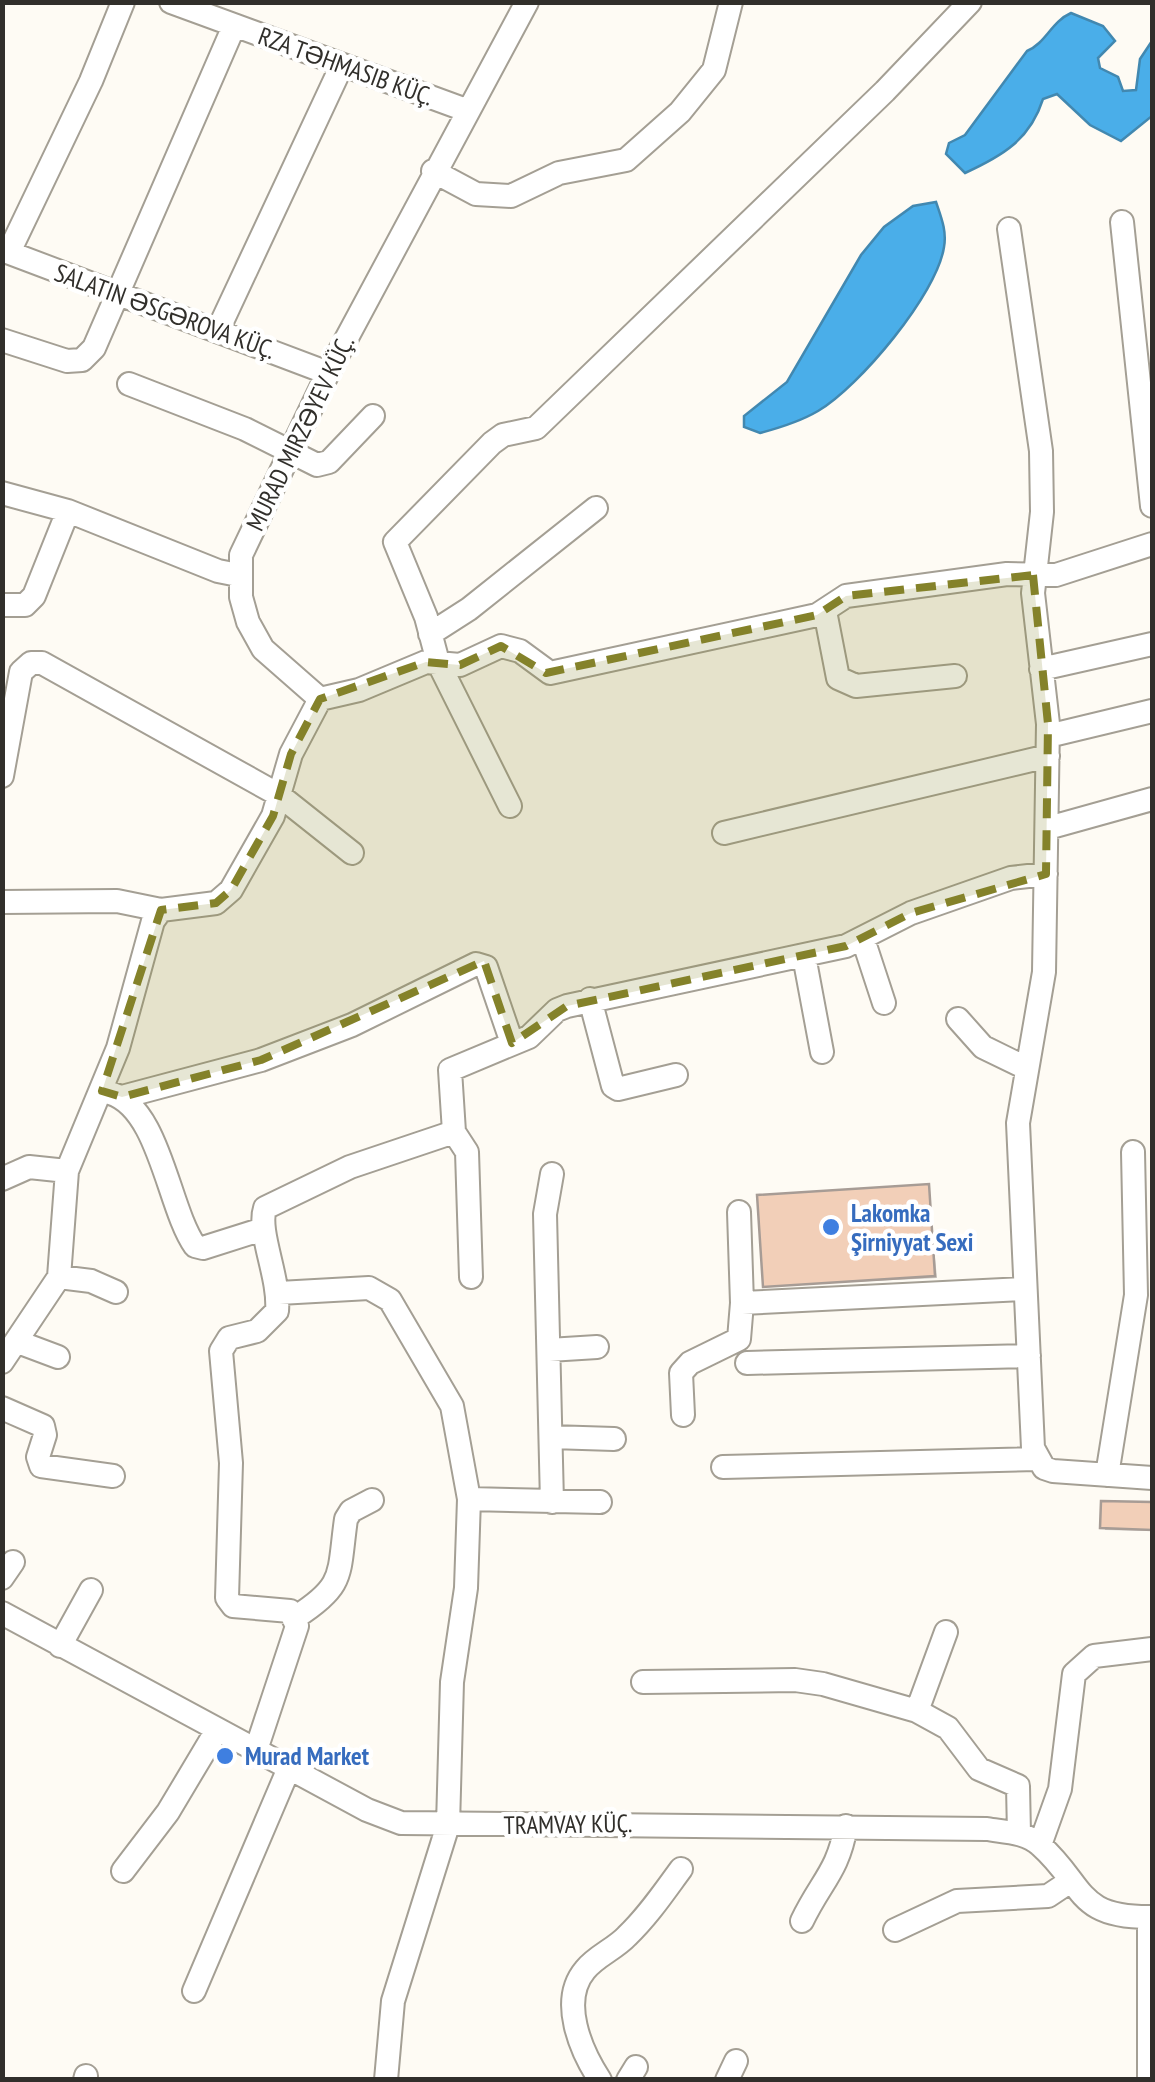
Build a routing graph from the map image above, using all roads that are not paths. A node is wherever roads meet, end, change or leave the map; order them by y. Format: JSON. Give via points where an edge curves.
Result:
{"nodes":[{"id":1,"x":123,"y":2,"type":"edge"},
{"id":2,"x":171,"y":2,"type":"edge"},
{"id":3,"x":527,"y":2,"type":"edge"},
{"id":4,"x":731,"y":2,"type":"edge"},
{"id":5,"x":970,"y":2,"type":"edge"},
{"id":6,"x":234,"y":26,"type":"junction"},
{"id":7,"x":342,"y":65,"type":"junction"},
{"id":8,"x":466,"y":110,"type":"junction"},
{"id":9,"x":434,"y":171,"type":"junction"},
{"id":10,"x":1122,"y":222,"type":"dead end"},
{"id":11,"x":1010,"y":229,"type":"dead end"},
{"id":12,"x":6,"y":251,"type":"edge"},
{"id":13,"x":118,"y":294,"type":"junction"},
{"id":14,"x":219,"y":328,"type":"junction"},
{"id":15,"x":2,"y":340,"type":"edge"},
{"id":16,"x":328,"y":372,"type":"junction"},
{"id":17,"x":129,"y":384,"type":"dead end"},
{"id":18,"x":373,"y":416,"type":"dead end"},
{"id":19,"x":290,"y":450,"type":"junction"},
{"id":20,"x":2,"y":493,"type":"edge"},
{"id":21,"x":1152,"y":506,"type":"edge"},
{"id":22,"x":596,"y":508,"type":"dead end"},
{"id":23,"x":68,"y":510,"type":"junction"},
{"id":24,"x":1152,"y":544,"type":"edge"},
{"id":25,"x":238,"y":574,"type":"junction"},
{"id":26,"x":1033,"y":575,"type":"junction"},
{"id":27,"x":2,"y":605,"type":"edge"},
{"id":28,"x":825,"y":611,"type":"junction"},
{"id":29,"x":430,"y":634,"type":"junction"},
{"id":30,"x":1152,"y":644,"type":"edge"},
{"id":31,"x":438,"y":662,"type":"junction"},
{"id":32,"x":1041,"y":669,"type":"junction"},
{"id":33,"x":955,"y":676,"type":"dead end"},
{"id":34,"x":320,"y":699,"type":"junction"},
{"id":35,"x":1152,"y":710,"type":"edge"},
{"id":36,"x":1048,"y":746,"type":"junction"},
{"id":37,"x":2,"y":776,"type":"edge"},
{"id":38,"x":279,"y":795,"type":"junction"},
{"id":39,"x":1152,"y":799,"type":"edge"},
{"id":40,"x":510,"y":806,"type":"dead end"},
{"id":41,"x":1048,"y":828,"type":"junction"},
{"id":42,"x":724,"y":833,"type":"dead end"},
{"id":43,"x":352,"y":853,"type":"dead end"},
{"id":44,"x":1046,"y":874,"type":"junction"},
{"id":45,"x":2,"y":902,"type":"edge"},
{"id":46,"x":161,"y":910,"type":"junction"},
{"id":47,"x":864,"y":939,"type":"junction"},
{"id":48,"x":804,"y":956,"type":"junction"},
{"id":49,"x":590,"y":999,"type":"junction"},
{"id":50,"x":884,"y":1003,"type":"dead end"},
{"id":51,"x":958,"y":1019,"type":"dead end"},
{"id":52,"x":512,"y":1043,"type":"junction"},
{"id":53,"x":822,"y":1052,"type":"dead end"},
{"id":54,"x":1026,"y":1068,"type":"junction"},
{"id":55,"x":676,"y":1075,"type":"dead end"},
{"id":56,"x":112,"y":1094,"type":"junction"},
{"id":57,"x":454,"y":1132,"type":"junction"},
{"id":58,"x":1133,"y":1152,"type":"dead end"},
{"id":59,"x":67,"y":1171,"type":"junction"},
{"id":60,"x":552,"y":1174,"type":"dead end"},
{"id":61,"x":2,"y":1179,"type":"edge"},
{"id":62,"x":739,"y":1212,"type":"dead end"},
{"id":63,"x":263,"y":1229,"type":"junction"},
{"id":64,"x":58,"y":1277,"type":"junction"},
{"id":65,"x":470,"y":1277,"type":"dead end"},
{"id":66,"x":1025,"y":1289,"type":"junction"},
{"id":67,"x":116,"y":1292,"type":"dead end"},
{"id":68,"x":279,"y":1293,"type":"junction"},
{"id":69,"x":742,"y":1303,"type":"junction"},
{"id":70,"x":18,"y":1342,"type":"junction"},
{"id":71,"x":597,"y":1347,"type":"dead end"},
{"id":72,"x":549,"y":1350,"type":"junction"},
{"id":73,"x":1029,"y":1356,"type":"junction"},
{"id":74,"x":58,"y":1357,"type":"dead end"},
{"id":75,"x":2,"y":1362,"type":"edge"},
{"id":76,"x":747,"y":1363,"type":"dead end"},
{"id":77,"x":2,"y":1408,"type":"edge"},
{"id":78,"x":683,"y":1414,"type":"dead end"},
{"id":79,"x":551,"y":1438,"type":"junction"},
{"id":80,"x":614,"y":1439,"type":"dead end"},
{"id":81,"x":1037,"y":1459,"type":"junction"},
{"id":82,"x":723,"y":1467,"type":"dead end"},
{"id":83,"x":1107,"y":1475,"type":"junction"},
{"id":84,"x":113,"y":1476,"type":"dead end"},
{"id":85,"x":1152,"y":1478,"type":"edge"},
{"id":86,"x":469,"y":1499,"type":"junction"},
{"id":87,"x":372,"y":1500,"type":"dead end"},
{"id":88,"x":552,"y":1502,"type":"junction"},
{"id":89,"x":600,"y":1502,"type":"dead end"},
{"id":90,"x":91,"y":1590,"type":"dead end"},
{"id":91,"x":2,"y":1613,"type":"edge"},
{"id":92,"x":296,"y":1617,"type":"junction"},
{"id":93,"x":946,"y":1632,"type":"dead end"},
{"id":94,"x":60,"y":1646,"type":"junction"},
{"id":95,"x":1152,"y":1650,"type":"edge"},
{"id":96,"x":643,"y":1682,"type":"dead end"},
{"id":97,"x":917,"y":1711,"type":"junction"},
{"id":98,"x":218,"y":1730,"type":"junction"},
{"id":99,"x":256,"y":1750,"type":"junction"},
{"id":100,"x":289,"y":1768,"type":"junction"},
{"id":101,"x":448,"y":1825,"type":"junction"},
{"id":102,"x":846,"y":1826,"type":"junction"},
{"id":103,"x":1030,"y":1840,"type":"junction"},
{"id":104,"x":681,"y":1869,"type":"dead end"},
{"id":105,"x":123,"y":1870,"type":"dead end"},
{"id":106,"x":1069,"y":1882,"type":"junction"},
{"id":107,"x":1151,"y":1917,"type":"edge"},
{"id":108,"x":802,"y":1921,"type":"dead end"},
{"id":109,"x":895,"y":1930,"type":"dead end"},
{"id":110,"x":194,"y":1991,"type":"dead end"},
{"id":111,"x":386,"y":2080,"type":"edge"},
{"id":112,"x":600,"y":2080,"type":"edge"},
{"id":113,"x":1149,"y":2080,"type":"edge"}],
"edges":[{"from":1,"to":12,"type":"street"},
{"from":2,"to":6,"type":"street","name":"RZA TƏHMASIB KÜÇ."},
{"from":3,"to":8,"type":"street","name":"MURAD MIRZƏYEV KÜÇ."},
{"from":4,"to":9,"type":"street","via":[[714,70],[680,112],[626,160],[560,173],[511,196],[476,194]]},
{"from":5,"to":29,"type":"street","via":[[536,428],[492,443],[395,542]]},
{"from":6,"to":7,"type":"street","name":"RZA TƏHMASIB KÜÇ."},
{"from":6,"to":13,"type":"street"},
{"from":7,"to":8,"type":"street","name":"RZA TƏHMASIB KÜÇ."},
{"from":7,"to":14,"type":"street"},
{"from":8,"to":9,"type":"street","name":"MURAD MIRZƏYEV KÜÇ."},
{"from":9,"to":16,"type":"street","name":"MURAD MIRZƏYEV KÜÇ."},
{"from":10,"to":21,"type":"street"},
{"from":11,"to":26,"type":"street","via":[[1041,451],[1040,550]]},
{"from":12,"to":13,"type":"street"},
{"from":13,"to":14,"type":"street"},
{"from":13,"to":15,"type":"street","via":[[82,360]]},
{"from":14,"to":16,"type":"street"},
{"from":16,"to":19,"type":"street","name":"MURAD MIRZƏYEV KÜÇ."},
{"from":17,"to":19,"type":"street"},
{"from":18,"to":19,"type":"street","via":[[329,462],[317,465]]},
{"from":19,"to":25,"type":"street","name":"MURAD MIRZƏYEV KÜÇ.","via":[[250,531]]},
{"from":20,"to":23,"type":"street"},
{"from":22,"to":29,"type":"street"},
{"from":23,"to":25,"type":"street"},
{"from":23,"to":27,"type":"street","via":[[34,596],[25,606]]},
{"from":24,"to":26,"type":"street","via":[[1075,571]]},
{"from":25,"to":34,"type":"street","name":"MURAD MIRZƏYEV KÜÇ.","via":[[248,622],[263,649]]},
{"from":26,"to":28,"type":"street","via":[[846,596]]},
{"from":26,"to":32,"type":"street"},
{"from":28,"to":31,"type":"street","via":[[550,672],[511,646],[460,665]]},
{"from":28,"to":33,"type":"street","via":[[844,683]]},
{"from":29,"to":31,"type":"street"},
{"from":30,"to":32,"type":"street"},
{"from":31,"to":34,"type":"street"},
{"from":31,"to":40,"type":"street"},
{"from":32,"to":36,"type":"street"},
{"from":34,"to":38,"type":"street","via":[[290,754]]},
{"from":35,"to":36,"type":"street"},
{"from":36,"to":41,"type":"street"},
{"from":36,"to":42,"type":"street"},
{"from":37,"to":38,"type":"street","via":[[21,672],[42,663]]},
{"from":38,"to":43,"type":"street"},
{"from":38,"to":46,"type":"street","via":[[231,890],[216,903]]},
{"from":39,"to":41,"type":"street"},
{"from":41,"to":44,"type":"street"},
{"from":44,"to":47,"type":"street","via":[[1011,878],[928,907]]},
{"from":44,"to":54,"type":"street","via":[[1044,972]]},
{"from":45,"to":46,"type":"street","via":[[117,902]]},
{"from":46,"to":56,"type":"street"},
{"from":47,"to":48,"type":"street"},
{"from":47,"to":50,"type":"street"},
{"from":48,"to":49,"type":"street"},
{"from":48,"to":53,"type":"street"},
{"from":49,"to":52,"type":"street","via":[[556,1010],[539,1030]]},
{"from":49,"to":55,"type":"street","via":[[613,1086]]},
{"from":51,"to":54,"type":"street","via":[[983,1047]]},
{"from":52,"to":56,"type":"street","via":[[486,968],[476,964],[352,1026],[261,1060]]},
{"from":52,"to":57,"type":"street","via":[[450,1070]]},
{"from":54,"to":66,"type":"street","via":[[1018,1122]]},
{"from":56,"to":59,"type":"street"},
{"from":56,"to":63,"type":"street","via":[[149,1134],[195,1246]]},
{"from":57,"to":63,"type":"street","via":[[364,1161],[272,1202]]},
{"from":57,"to":65,"type":"street","via":[[466,1152]]},
{"from":58,"to":83,"type":"street","via":[[1136,1295]]},
{"from":59,"to":61,"type":"street","via":[[29,1167]]},
{"from":59,"to":64,"type":"street"},
{"from":60,"to":72,"type":"street","via":[[545,1214]]},
{"from":62,"to":69,"type":"street"},
{"from":63,"to":68,"type":"street"},
{"from":64,"to":67,"type":"street"},
{"from":64,"to":70,"type":"street"},
{"from":66,"to":69,"type":"street"},
{"from":66,"to":73,"type":"street"},
{"from":68,"to":86,"type":"street","via":[[369,1288],[390,1300],[452,1406]]},
{"from":68,"to":92,"type":"street","via":[[270,1322],[228,1338],[221,1351],[231,1463],[226,1584],[232,1606]]},
{"from":69,"to":78,"type":"street","via":[[739,1340],[690,1363],[682,1374]]},
{"from":70,"to":74,"type":"street"},
{"from":70,"to":75,"type":"street"},
{"from":71,"to":72,"type":"street"},
{"from":72,"to":79,"type":"street"},
{"from":73,"to":76,"type":"street"},
{"from":73,"to":81,"type":"street"},
{"from":77,"to":84,"type":"street","via":[[43,1426],[42,1466]]},
{"from":79,"to":80,"type":"street"},
{"from":79,"to":88,"type":"street"},
{"from":81,"to":82,"type":"street"},
{"from":81,"to":83,"type":"street","via":[[1053,1470]]},
{"from":83,"to":85,"type":"street"},
{"from":86,"to":88,"type":"street"},
{"from":86,"to":101,"type":"street","via":[[466,1588],[452,1682]]},
{"from":87,"to":92,"type":"street","via":[[346,1519],[336,1584]]},
{"from":88,"to":89,"type":"street"},
{"from":90,"to":94,"type":"street"},
{"from":91,"to":94,"type":"street","name":"TRAMVAY KÜÇ."},
{"from":92,"to":99,"type":"street"},
{"from":93,"to":97,"type":"street"},
{"from":94,"to":98,"type":"street","name":"TRAMVAY KÜÇ."},
{"from":95,"to":103,"type":"street","via":[[1094,1656],[1074,1674],[1060,1789]]},
{"from":96,"to":97,"type":"street","via":[[795,1680]]},
{"from":97,"to":103,"type":"street","via":[[948,1728],[979,1769],[1018,1786]]},
{"from":98,"to":99,"type":"street","name":"TRAMVAY KÜÇ."},
{"from":98,"to":105,"type":"street"},
{"from":99,"to":100,"type":"street","name":"TRAMVAY KÜÇ."},
{"from":100,"to":101,"type":"street","name":"TRAMVAY KÜÇ.","via":[[381,1817]]},
{"from":100,"to":110,"type":"street"},
{"from":101,"to":102,"type":"street","name":"TRAMVAY KÜÇ."},
{"from":101,"to":111,"type":"street","via":[[393,2001]]},
{"from":102,"to":103,"type":"street","name":"TRAMVAY KÜÇ."},
{"from":102,"to":108,"type":"street","via":[[838,1864]]},
{"from":103,"to":106,"type":"street"},
{"from":104,"to":112,"type":"street","via":[[626,1938],[582,1973],[575,2019]]},
{"from":106,"to":107,"type":"street","via":[[1106,1912]]},
{"from":106,"to":109,"type":"street","via":[[1048,1896],[956,1901]]},
{"from":107,"to":113,"type":"street"}]}
